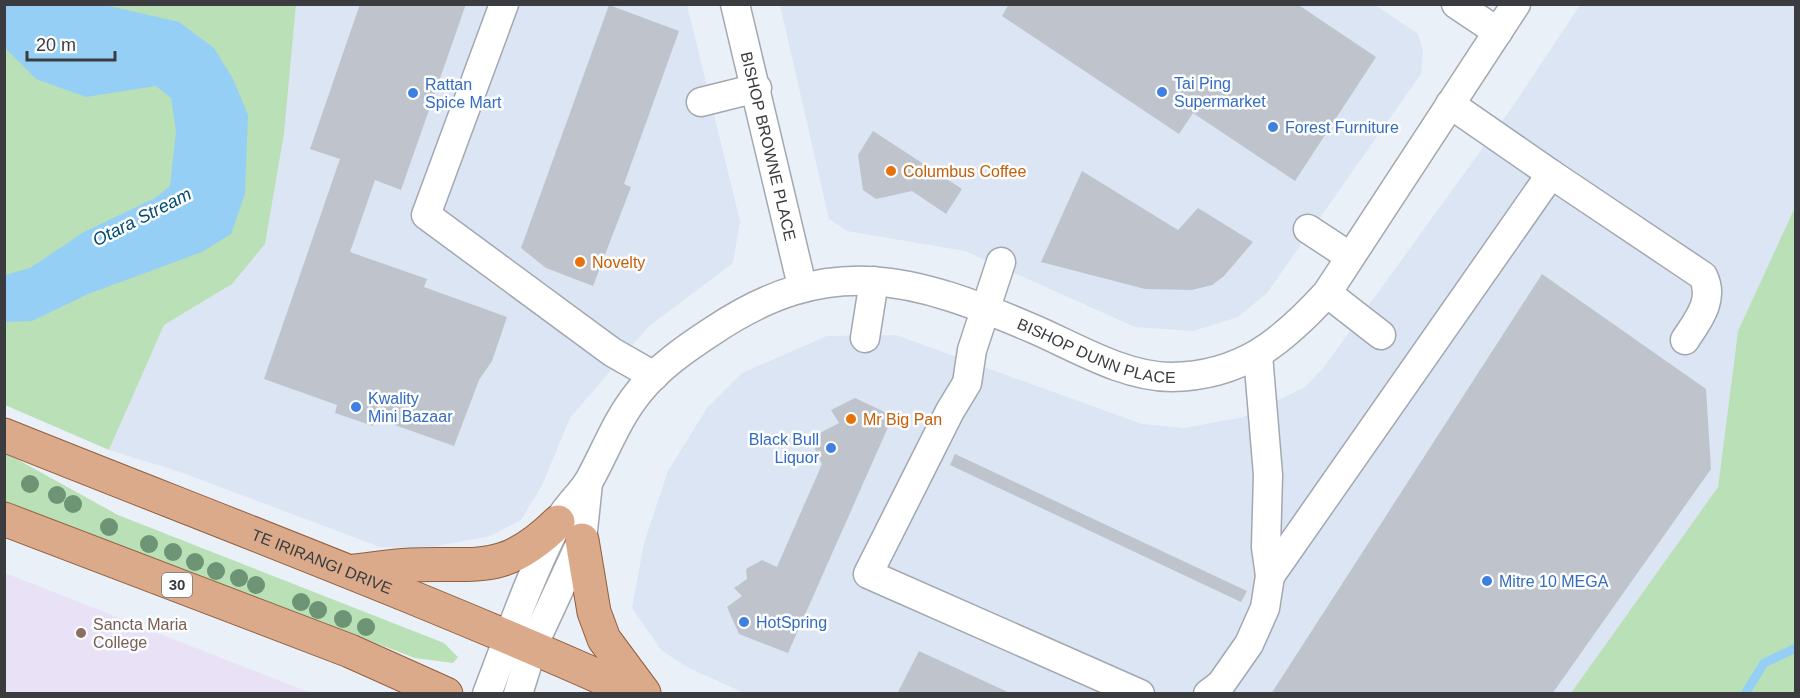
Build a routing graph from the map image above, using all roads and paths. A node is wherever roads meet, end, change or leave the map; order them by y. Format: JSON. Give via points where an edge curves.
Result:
{"nodes":[{"id":1,"x":504,"y":4,"type":"edge"},
{"id":2,"x":735,"y":4,"type":"edge"},
{"id":3,"x":1456,"y":4,"type":"edge"},
{"id":4,"x":1516,"y":4,"type":"edge"},
{"id":5,"x":1498,"y":32,"type":"junction"},
{"id":6,"x":757,"y":88,"type":"junction"},
{"id":7,"x":701,"y":102,"type":"dead end"},
{"id":8,"x":1450,"y":104,"type":"junction"},
{"id":9,"x":1551,"y":174,"type":"junction"},
{"id":10,"x":1308,"y":229,"type":"dead end"},
{"id":11,"x":1349,"y":256,"type":"junction"},
{"id":12,"x":1001,"y":262,"type":"dead end"},
{"id":13,"x":874,"y":281,"type":"junction"},
{"id":14,"x":802,"y":286,"type":"junction"},
{"id":15,"x":1327,"y":293,"type":"junction"},
{"id":16,"x":985,"y":308,"type":"junction"},
{"id":17,"x":1381,"y":335,"type":"dead end"},
{"id":18,"x":865,"y":338,"type":"dead end"},
{"id":19,"x":1685,"y":340,"type":"dead end"},
{"id":20,"x":1258,"y":355,"type":"junction"},
{"id":21,"x":654,"y":376,"type":"junction"},
{"id":22,"x":4,"y":435,"type":"edge"},
{"id":23,"x":4,"y":519,"type":"edge"},
{"id":24,"x":570,"y":531,"type":"junction"},
{"id":25,"x":350,"y":571,"type":"junction"},
{"id":26,"x":1270,"y":576,"type":"junction"},
{"id":27,"x":521,"y":642,"type":"junction"},
{"id":28,"x":350,"y":651,"type":"junction"},
{"id":29,"x":398,"y":693,"type":"edge"},
{"id":30,"x":446,"y":693,"type":"edge"},
{"id":31,"x":487,"y":693,"type":"edge"},
{"id":32,"x":518,"y":693,"type":"edge"},
{"id":33,"x":638,"y":693,"type":"edge"},
{"id":34,"x":644,"y":693,"type":"edge"},
{"id":35,"x":1140,"y":693,"type":"edge"},
{"id":36,"x":1208,"y":693,"type":"edge"}],
"edges":[{"from":1,"to":21,"type":"street","via":[[426,215],[612,352]]},
{"from":2,"to":6,"type":"street","name":"BISHOP BROWNE PLACE"},
{"from":3,"to":5,"type":"street"},
{"from":4,"to":5,"type":"street","name":"BISHOP DUNN PLACE"},
{"from":5,"to":8,"type":"street","name":"BISHOP DUNN PLACE"},
{"from":6,"to":7,"type":"street"},
{"from":6,"to":14,"type":"street","name":"BISHOP BROWNE PLACE"},
{"from":8,"to":9,"type":"street"},
{"from":8,"to":11,"type":"street","name":"BISHOP DUNN PLACE"},
{"from":9,"to":19,"type":"street","via":[[1703,276],[1708,287],[1706,307]]},
{"from":9,"to":26,"type":"street"},
{"from":10,"to":11,"type":"street"},
{"from":11,"to":15,"type":"street","name":"BISHOP DUNN PLACE"},
{"from":12,"to":16,"type":"street"},
{"from":13,"to":14,"type":"street","name":"BISHOP DUNN PLACE"},
{"from":13,"to":16,"type":"street","name":"BISHOP DUNN PLACE","via":[[928,289]]},
{"from":13,"to":18,"type":"street"},
{"from":14,"to":21,"type":"street","name":"BISHOP DUNN PLACE","via":[[762,301],[724,322]]},
{"from":15,"to":17,"type":"street"},
{"from":15,"to":20,"type":"street","name":"BISHOP DUNN PLACE","via":[[1293,330]]},
{"from":16,"to":20,"type":"street","name":"BISHOP DUNN PLACE","via":[[1125,368],[1169,377],[1203,373]]},
{"from":16,"to":35,"type":"street","via":[[967,383],[868,574]]},
{"from":20,"to":26,"type":"street","via":[[1268,475],[1266,547]]},
{"from":21,"to":24,"type":"street","name":"BISHOP DUNN PLACE","via":[[614,429],[588,481]]},
{"from":22,"to":25,"type":"main road","name":"TE IRIRANGI DRIVE"},
{"from":23,"to":28,"type":"main road","number":"30"},
{"from":24,"to":25,"type":"main road","via":[[490,565],[409,565]]},
{"from":24,"to":27,"type":"street","name":"BISHOP DUNN PLACE"},
{"from":24,"to":34,"type":"main road","via":[[604,639]]},
{"from":25,"to":27,"type":"main road","name":"TE IRIRANGI DRIVE"},
{"from":26,"to":36,"type":"street","via":[[1265,608],[1249,644],[1221,684]]},
{"from":27,"to":31,"type":"street"},
{"from":27,"to":32,"type":"street"},
{"from":27,"to":33,"type":"main road","name":"TE IRIRANGI DRIVE"},
{"from":28,"to":29,"type":"main road"},
{"from":28,"to":30,"type":"main road","number":"30"}]}
